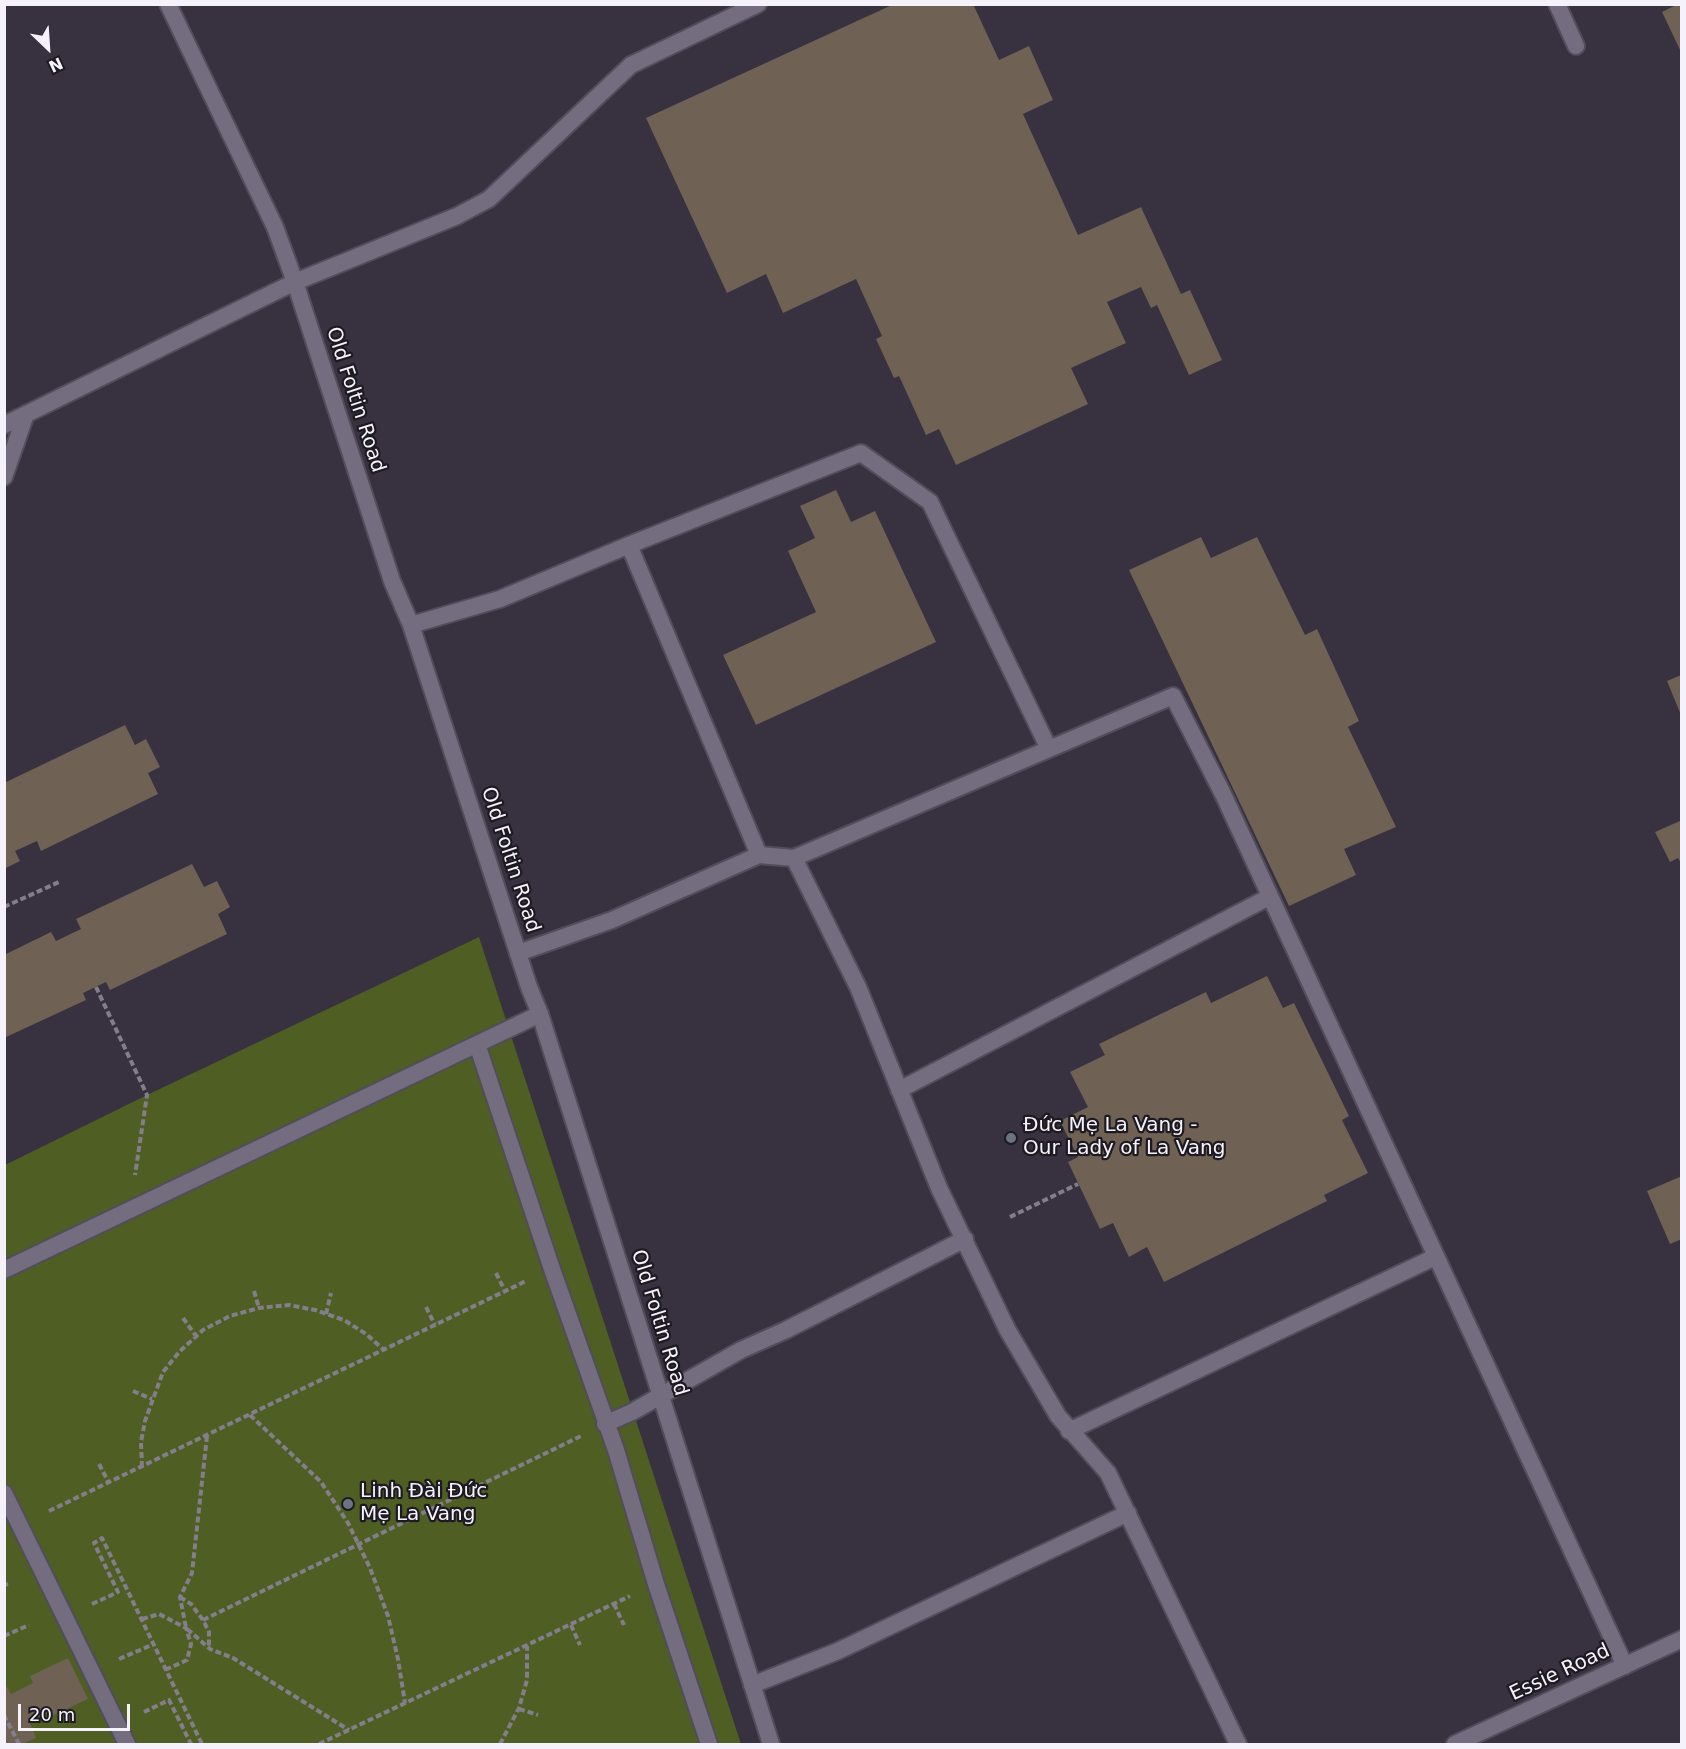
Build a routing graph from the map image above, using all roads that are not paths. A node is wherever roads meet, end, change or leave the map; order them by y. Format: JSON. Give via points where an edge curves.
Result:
{"nodes":[{"id":1,"x":168,"y":4,"type":"edge"},
{"id":2,"x":758,"y":4,"type":"edge"},
{"id":3,"x":1557,"y":4,"type":"edge"},
{"id":4,"x":1576,"y":46,"type":"dead end"},
{"id":5,"x":295,"y":282,"type":"junction"},
{"id":6,"x":26,"y":414,"type":"junction"},
{"id":7,"x":4,"y":425,"type":"edge"},
{"id":8,"x":4,"y":477,"type":"edge"},
{"id":9,"x":629,"y":545,"type":"junction"},
{"id":10,"x":411,"y":625,"type":"junction"},
{"id":11,"x":1049,"y":749,"type":"junction"},
{"id":12,"x":759,"y":855,"type":"junction"},
{"id":13,"x":794,"y":858,"type":"junction"},
{"id":14,"x":1269,"y":897,"type":"junction"},
{"id":15,"x":518,"y":953,"type":"junction"},
{"id":16,"x":540,"y":1014,"type":"junction"},
{"id":17,"x":477,"y":1044,"type":"junction"},
{"id":18,"x":898,"y":1090,"type":"junction"},
{"id":19,"x":965,"y":1239,"type":"junction"},
{"id":20,"x":1435,"y":1257,"type":"junction"},
{"id":21,"x":4,"y":1270,"type":"edge"},
{"id":22,"x":661,"y":1396,"type":"junction"},
{"id":23,"x":605,"y":1424,"type":"junction"},
{"id":24,"x":1069,"y":1431,"type":"junction"},
{"id":25,"x":5,"y":1496,"type":"edge"},
{"id":26,"x":1128,"y":1513,"type":"junction"},
{"id":27,"x":1682,"y":1639,"type":"edge"},
{"id":28,"x":1625,"y":1666,"type":"junction"},
{"id":29,"x":752,"y":1685,"type":"junction"},
{"id":30,"x":127,"y":1744,"type":"edge"},
{"id":31,"x":709,"y":1744,"type":"edge"},
{"id":32,"x":771,"y":1744,"type":"edge"},
{"id":33,"x":1238,"y":1744,"type":"edge"},
{"id":34,"x":1455,"y":1744,"type":"edge"}],
"edges":[{"from":1,"to":5,"type":"street","name":"Old Foltin Road","via":[[275,227]]},
{"from":2,"to":5,"type":"street","via":[[631,65],[489,199],[457,216]]},
{"from":3,"to":4,"type":"street"},
{"from":5,"to":6,"type":"street"},
{"from":5,"to":10,"type":"street","name":"Old Foltin Road"},
{"from":6,"to":7,"type":"street"},
{"from":6,"to":8,"type":"street"},
{"from":9,"to":10,"type":"street","via":[[500,599]]},
{"from":9,"to":11,"type":"street","via":[[861,453],[930,502]]},
{"from":9,"to":12,"type":"street"},
{"from":10,"to":15,"type":"street","name":"Old Foltin Road"},
{"from":11,"to":13,"type":"street"},
{"from":11,"to":14,"type":"street","via":[[1173,696]]},
{"from":12,"to":13,"type":"street"},
{"from":12,"to":15,"type":"street","via":[[612,920]]},
{"from":13,"to":18,"type":"street","via":[[858,987]]},
{"from":14,"to":18,"type":"street"},
{"from":14,"to":20,"type":"street"},
{"from":15,"to":16,"type":"street","name":"Old Foltin Road"},
{"from":16,"to":17,"type":"street"},
{"from":16,"to":22,"type":"street","name":"Old Foltin Road"},
{"from":17,"to":21,"type":"street"},
{"from":17,"to":23,"type":"street"},
{"from":18,"to":19,"type":"street"},
{"from":19,"to":22,"type":"street","via":[[741,1350]]},
{"from":19,"to":24,"type":"street","via":[[1007,1329]]},
{"from":20,"to":24,"type":"street"},
{"from":20,"to":28,"type":"street"},
{"from":22,"to":23,"type":"street"},
{"from":22,"to":29,"type":"street","name":"Old Foltin Road"},
{"from":23,"to":31,"type":"street"},
{"from":24,"to":26,"type":"street","via":[[1108,1473]]},
{"from":25,"to":30,"type":"street"},
{"from":26,"to":29,"type":"street","via":[[838,1651]]},
{"from":26,"to":33,"type":"street"},
{"from":27,"to":28,"type":"street","name":"Essie Road"},
{"from":28,"to":34,"type":"street","name":"Essie Road"},
{"from":29,"to":32,"type":"street","name":"Old Foltin Road"}]}
